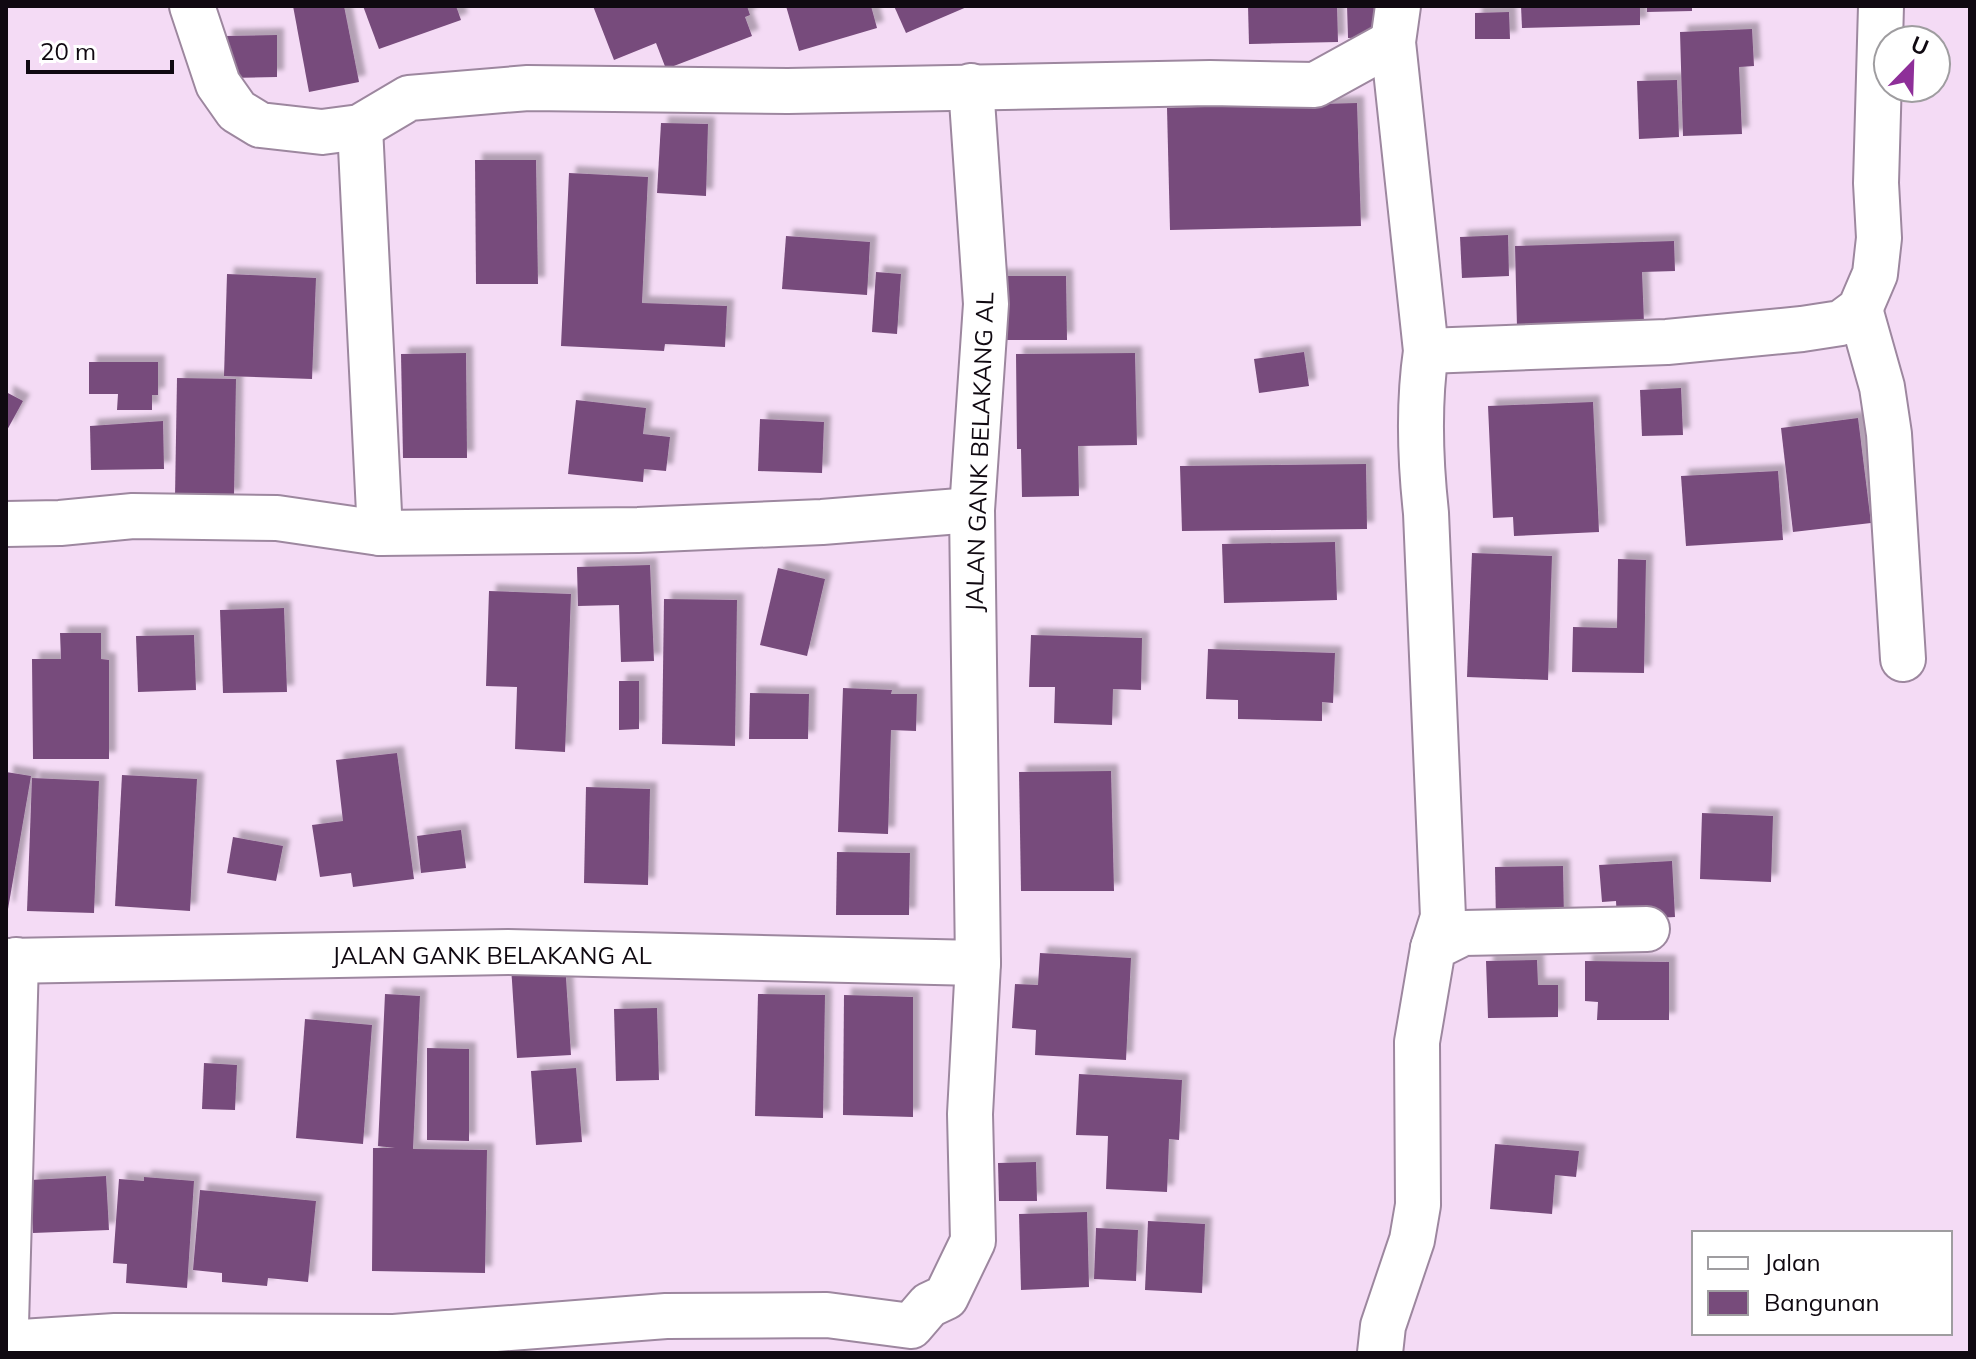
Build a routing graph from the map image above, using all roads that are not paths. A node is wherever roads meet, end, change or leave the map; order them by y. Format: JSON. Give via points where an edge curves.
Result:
{"nodes":[{"id":1,"x":192,"y":6,"type":"edge"},
{"id":2,"x":1881,"y":6,"type":"edge"},
{"id":3,"x":1395,"y":24,"type":"edge"},
{"id":4,"x":971,"y":86,"type":"junction"},
{"id":5,"x":360,"y":127,"type":"junction"},
{"id":6,"x":1860,"y":309,"type":"junction"},
{"id":7,"x":1426,"y":351,"type":"junction"},
{"id":8,"x":972,"y":510,"type":"junction"},
{"id":9,"x":6,"y":524,"type":"edge"},
{"id":10,"x":380,"y":533,"type":"junction"},
{"id":11,"x":1903,"y":659,"type":"dead end"},
{"id":12,"x":1647,"y":929,"type":"dead end"},
{"id":13,"x":1433,"y":948,"type":"junction"},
{"id":14,"x":11,"y":960,"type":"edge"},
{"id":15,"x":978,"y":963,"type":"junction"},
{"id":16,"x":6,"y":1325,"type":"edge"},
{"id":17,"x":913,"y":1340,"type":"edge"},
{"id":18,"x":6,"y":1343,"type":"edge"},
{"id":19,"x":1380,"y":1353,"type":"edge"}],
"edges":[{"from":1,"to":5,"type":"street","via":[[218,84],[237,111],[260,125],[322,132]]},
{"from":2,"to":6,"type":"street","via":[[1879,238],[1875,274]]},
{"from":3,"to":4,"type":"street","via":[[1315,85]]},
{"from":3,"to":7,"type":"street"},
{"from":4,"to":5,"type":"street","via":[[788,91],[528,88],[409,98]]},
{"from":4,"to":8,"type":"street","name":"JALAN GANK BELAKANG AL","via":[[986,304]]},
{"from":5,"to":10,"type":"street"},
{"from":6,"to":7,"type":"street","via":[[1841,323],[1802,329],[1667,342]]},
{"from":6,"to":11,"type":"street","via":[[1889,434]]},
{"from":7,"to":13,"type":"street","via":[[1419,398],[1420,459],[1443,917]]},
{"from":8,"to":10,"type":"street","via":[[638,530]]},
{"from":8,"to":15,"type":"street","name":"JALAN GANK BELAKANG AL"},
{"from":9,"to":10,"type":"street","via":[[133,516],[277,518]]},
{"from":12,"to":13,"type":"street","via":[[1463,933]]},
{"from":13,"to":19,"type":"street","via":[[1417,1042],[1418,1205]]},
{"from":14,"to":15,"type":"street","name":"JALAN GANK BELAKANG AL","via":[[508,952]]},
{"from":14,"to":16,"type":"street"},
{"from":15,"to":17,"type":"street","name":"JALAN GANK BELAKANG AL","via":[[970,1114],[973,1241],[946,1297],[929,1305]]},
{"from":17,"to":18,"type":"street","name":"JALAN GANK BELAKANG AL","via":[[827,1315],[666,1316],[394,1337],[115,1336]]}]}
